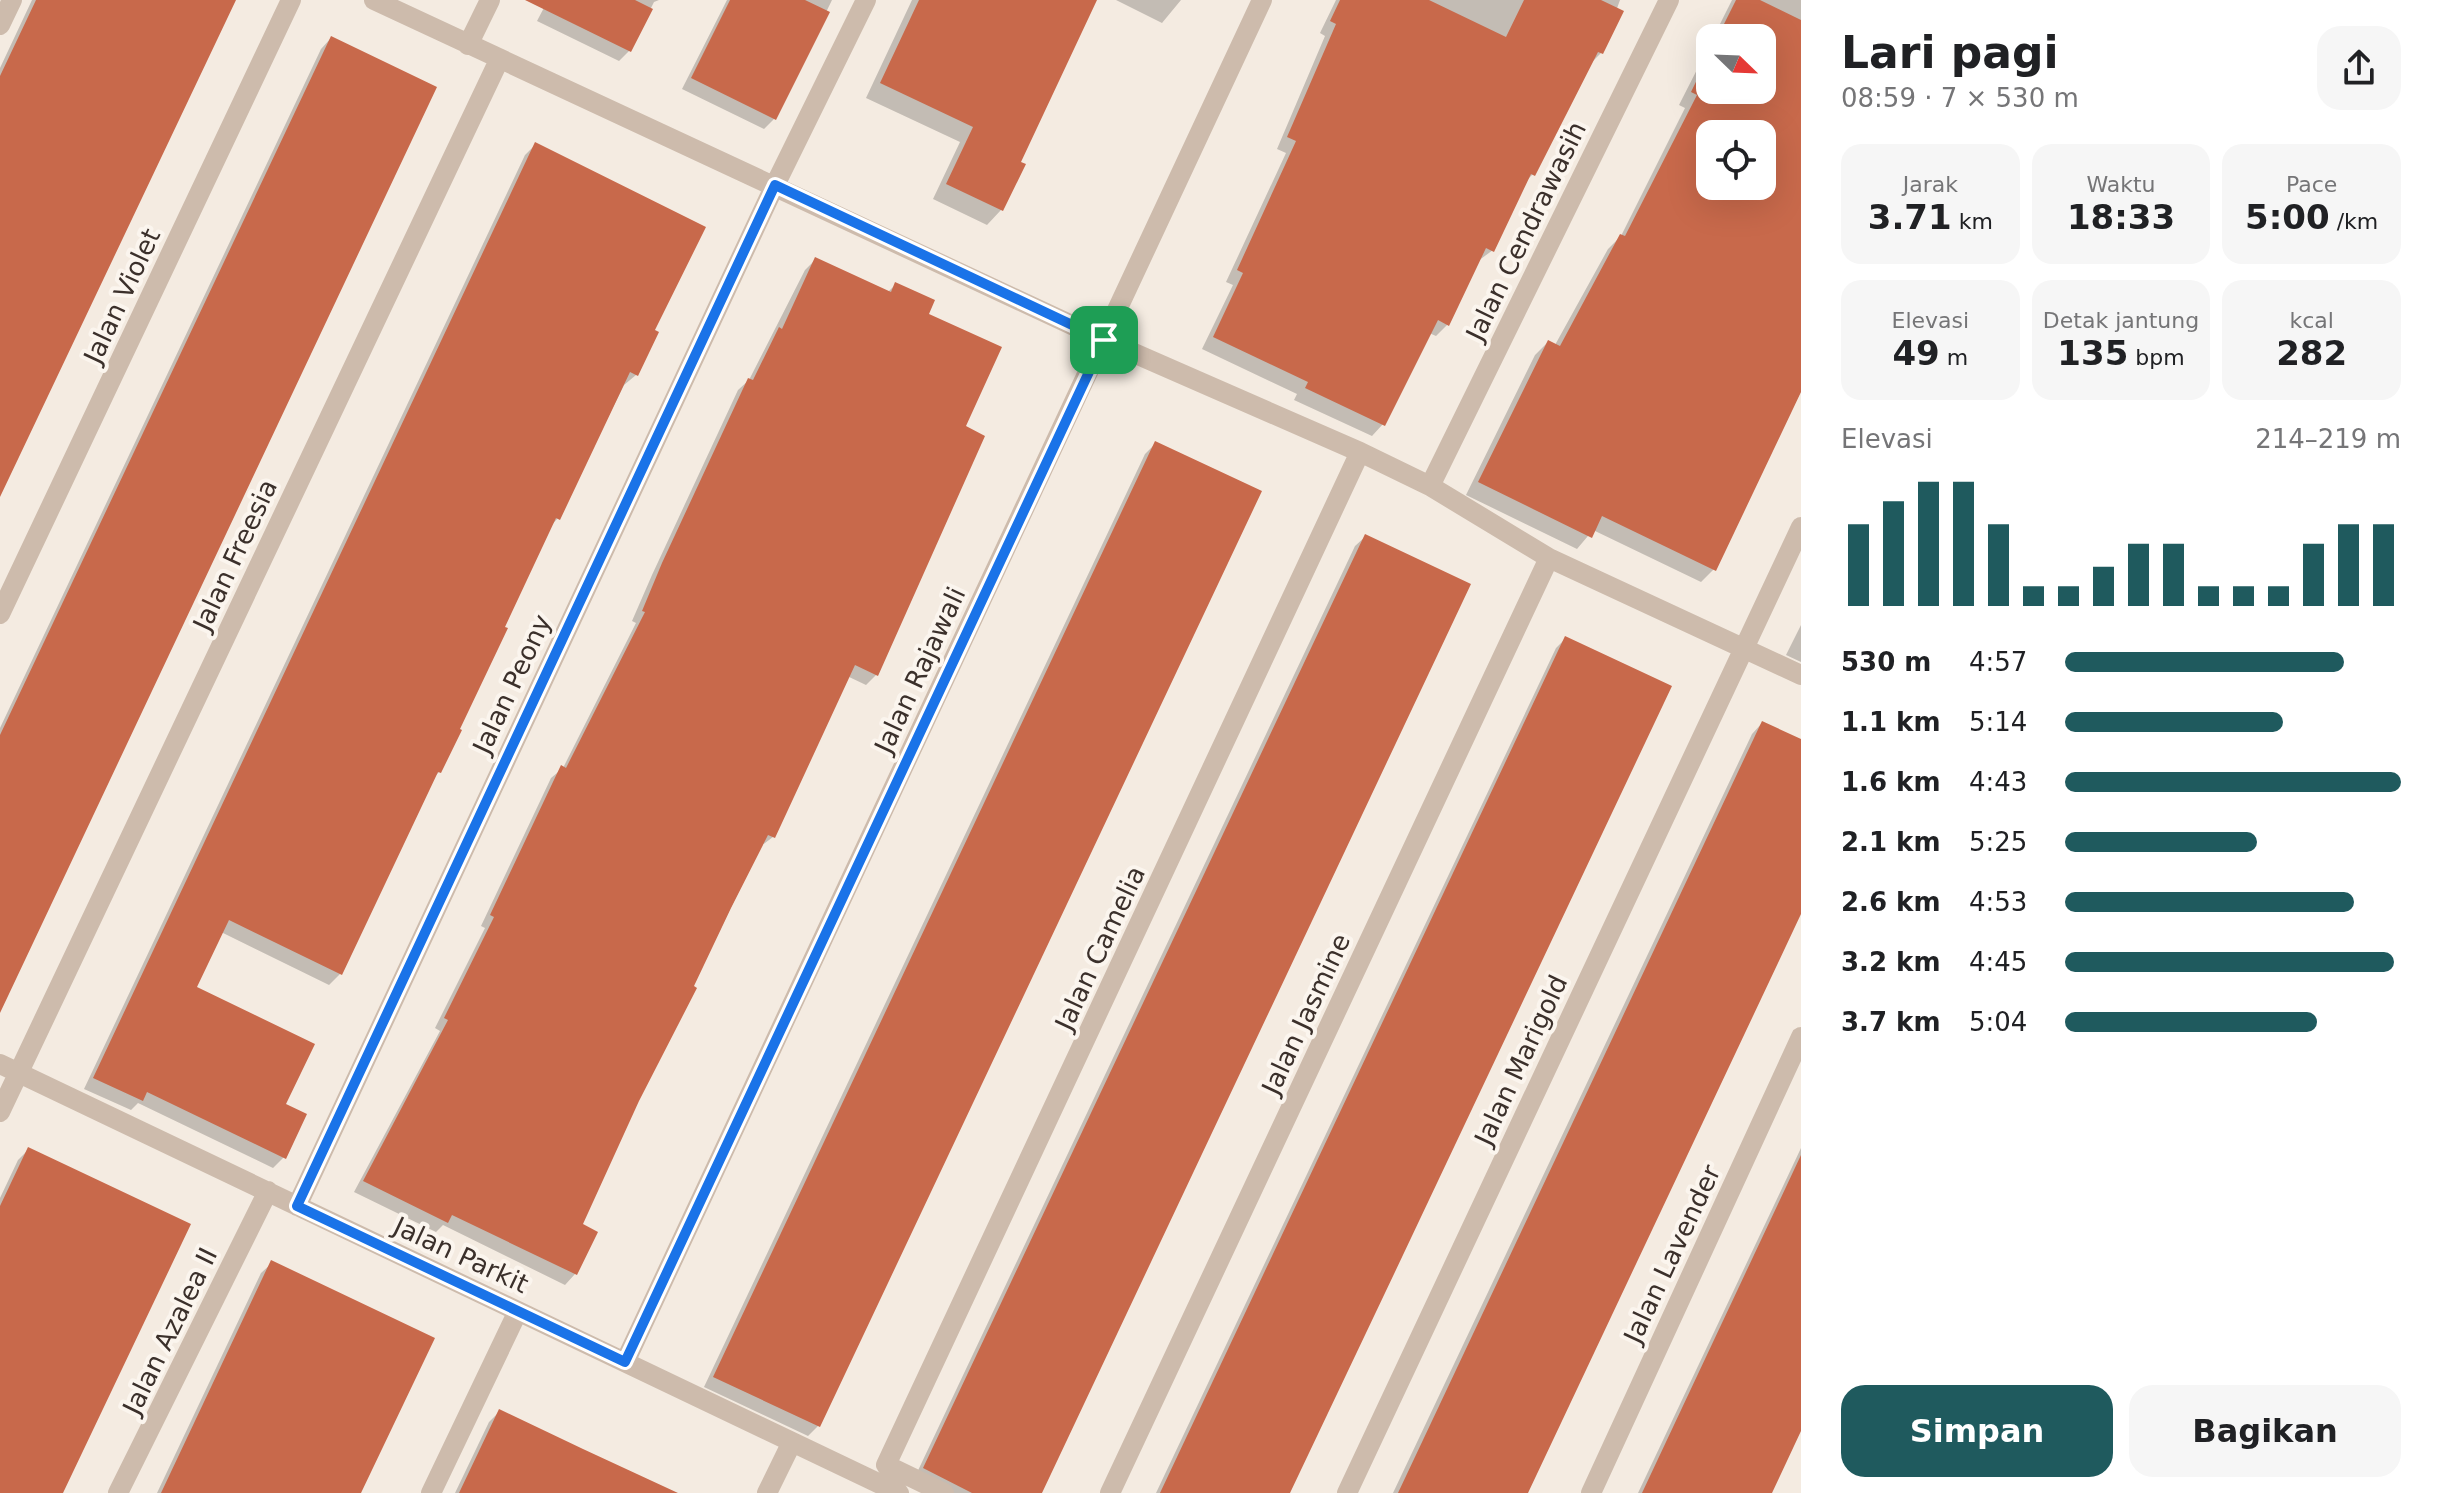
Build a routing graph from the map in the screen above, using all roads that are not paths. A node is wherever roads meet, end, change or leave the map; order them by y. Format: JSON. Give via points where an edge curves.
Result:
{"nodes":[{"id":1,"x":12,"y":0,"type":"edge"},
{"id":2,"x":291,"y":0,"type":"edge"},
{"id":3,"x":374,"y":0,"type":"edge"},
{"id":4,"x":490,"y":0,"type":"edge"},
{"id":5,"x":866,"y":0,"type":"edge"},
{"id":6,"x":1262,"y":0,"type":"edge"},
{"id":7,"x":1669,"y":0,"type":"edge"},
{"id":8,"x":0,"y":25,"type":"edge"},
{"id":9,"x":468,"y":45,"type":"junction"},
{"id":10,"x":499,"y":60,"type":"junction"},
{"id":11,"x":775,"y":185,"type":"junction"},
{"id":12,"x":1104,"y":340,"type":"junction"},
{"id":13,"x":1360,"y":452,"type":"junction"},
{"id":14,"x":1430,"y":486,"type":"junction"},
{"id":15,"x":1801,"y":527,"type":"edge"},
{"id":16,"x":1549,"y":558,"type":"junction"},
{"id":17,"x":0,"y":614,"type":"edge"},
{"id":18,"x":1742,"y":648,"type":"junction"},
{"id":19,"x":1801,"y":675,"type":"edge"},
{"id":20,"x":1801,"y":1037,"type":"edge"},
{"id":21,"x":9,"y":1068,"type":"edge"},
{"id":22,"x":0,"y":1112,"type":"edge"},
{"id":23,"x":268,"y":1191,"type":"junction"},
{"id":24,"x":297,"y":1206,"type":"junction"},
{"id":25,"x":518,"y":1311,"type":"junction"},
{"id":26,"x":625,"y":1362,"type":"junction"},
{"id":27,"x":792,"y":1442,"type":"junction"},
{"id":28,"x":118,"y":1493,"type":"edge"},
{"id":29,"x":431,"y":1493,"type":"edge"},
{"id":30,"x":767,"y":1493,"type":"edge"},
{"id":31,"x":899,"y":1493,"type":"edge"},
{"id":32,"x":944,"y":1493,"type":"edge"},
{"id":33,"x":1110,"y":1493,"type":"edge"},
{"id":34,"x":1347,"y":1493,"type":"edge"},
{"id":35,"x":1591,"y":1493,"type":"edge"}],
"edges":[{"from":1,"to":8,"type":"street"},
{"from":2,"to":17,"type":"street","name":"Jalan Violet"},
{"from":3,"to":9,"type":"street"},
{"from":4,"to":9,"type":"street"},
{"from":5,"to":11,"type":"street","name":"Jalan Peony"},
{"from":6,"to":12,"type":"street","name":"Jalan Rajawali"},
{"from":7,"to":14,"type":"street","name":"Jalan Cendrawasih"},
{"from":9,"to":10,"type":"street"},
{"from":10,"to":11,"type":"street"},
{"from":10,"to":21,"type":"street","name":"Jalan Freesia"},
{"from":11,"to":12,"type":"street"},
{"from":11,"to":24,"type":"street","name":"Jalan Peony"},
{"from":12,"to":13,"type":"street"},
{"from":12,"to":26,"type":"street","name":"Jalan Rajawali"},
{"from":13,"to":14,"type":"street"},
{"from":13,"to":32,"type":"street","name":"Jalan Camelia","via":[[886,1465]]},
{"from":14,"to":16,"type":"street"},
{"from":15,"to":18,"type":"street","name":"Jalan Marigold"},
{"from":16,"to":18,"type":"street"},
{"from":16,"to":33,"type":"street","name":"Jalan Jasmine"},
{"from":18,"to":19,"type":"street"},
{"from":18,"to":34,"type":"street","name":"Jalan Marigold"},
{"from":20,"to":35,"type":"street","name":"Jalan Lavender"},
{"from":21,"to":22,"type":"street","name":"Jalan Freesia"},
{"from":21,"to":23,"type":"street","name":"Jalan Parkit"},
{"from":23,"to":24,"type":"street","name":"Jalan Parkit"},
{"from":23,"to":28,"type":"street","name":"Jalan Azalea II"},
{"from":24,"to":25,"type":"street","name":"Jalan Parkit"},
{"from":25,"to":26,"type":"street","name":"Jalan Parkit"},
{"from":25,"to":29,"type":"street"},
{"from":26,"to":27,"type":"street","name":"Jalan Parkit"},
{"from":27,"to":30,"type":"street"},
{"from":27,"to":31,"type":"street","name":"Jalan Parkit"}]}
